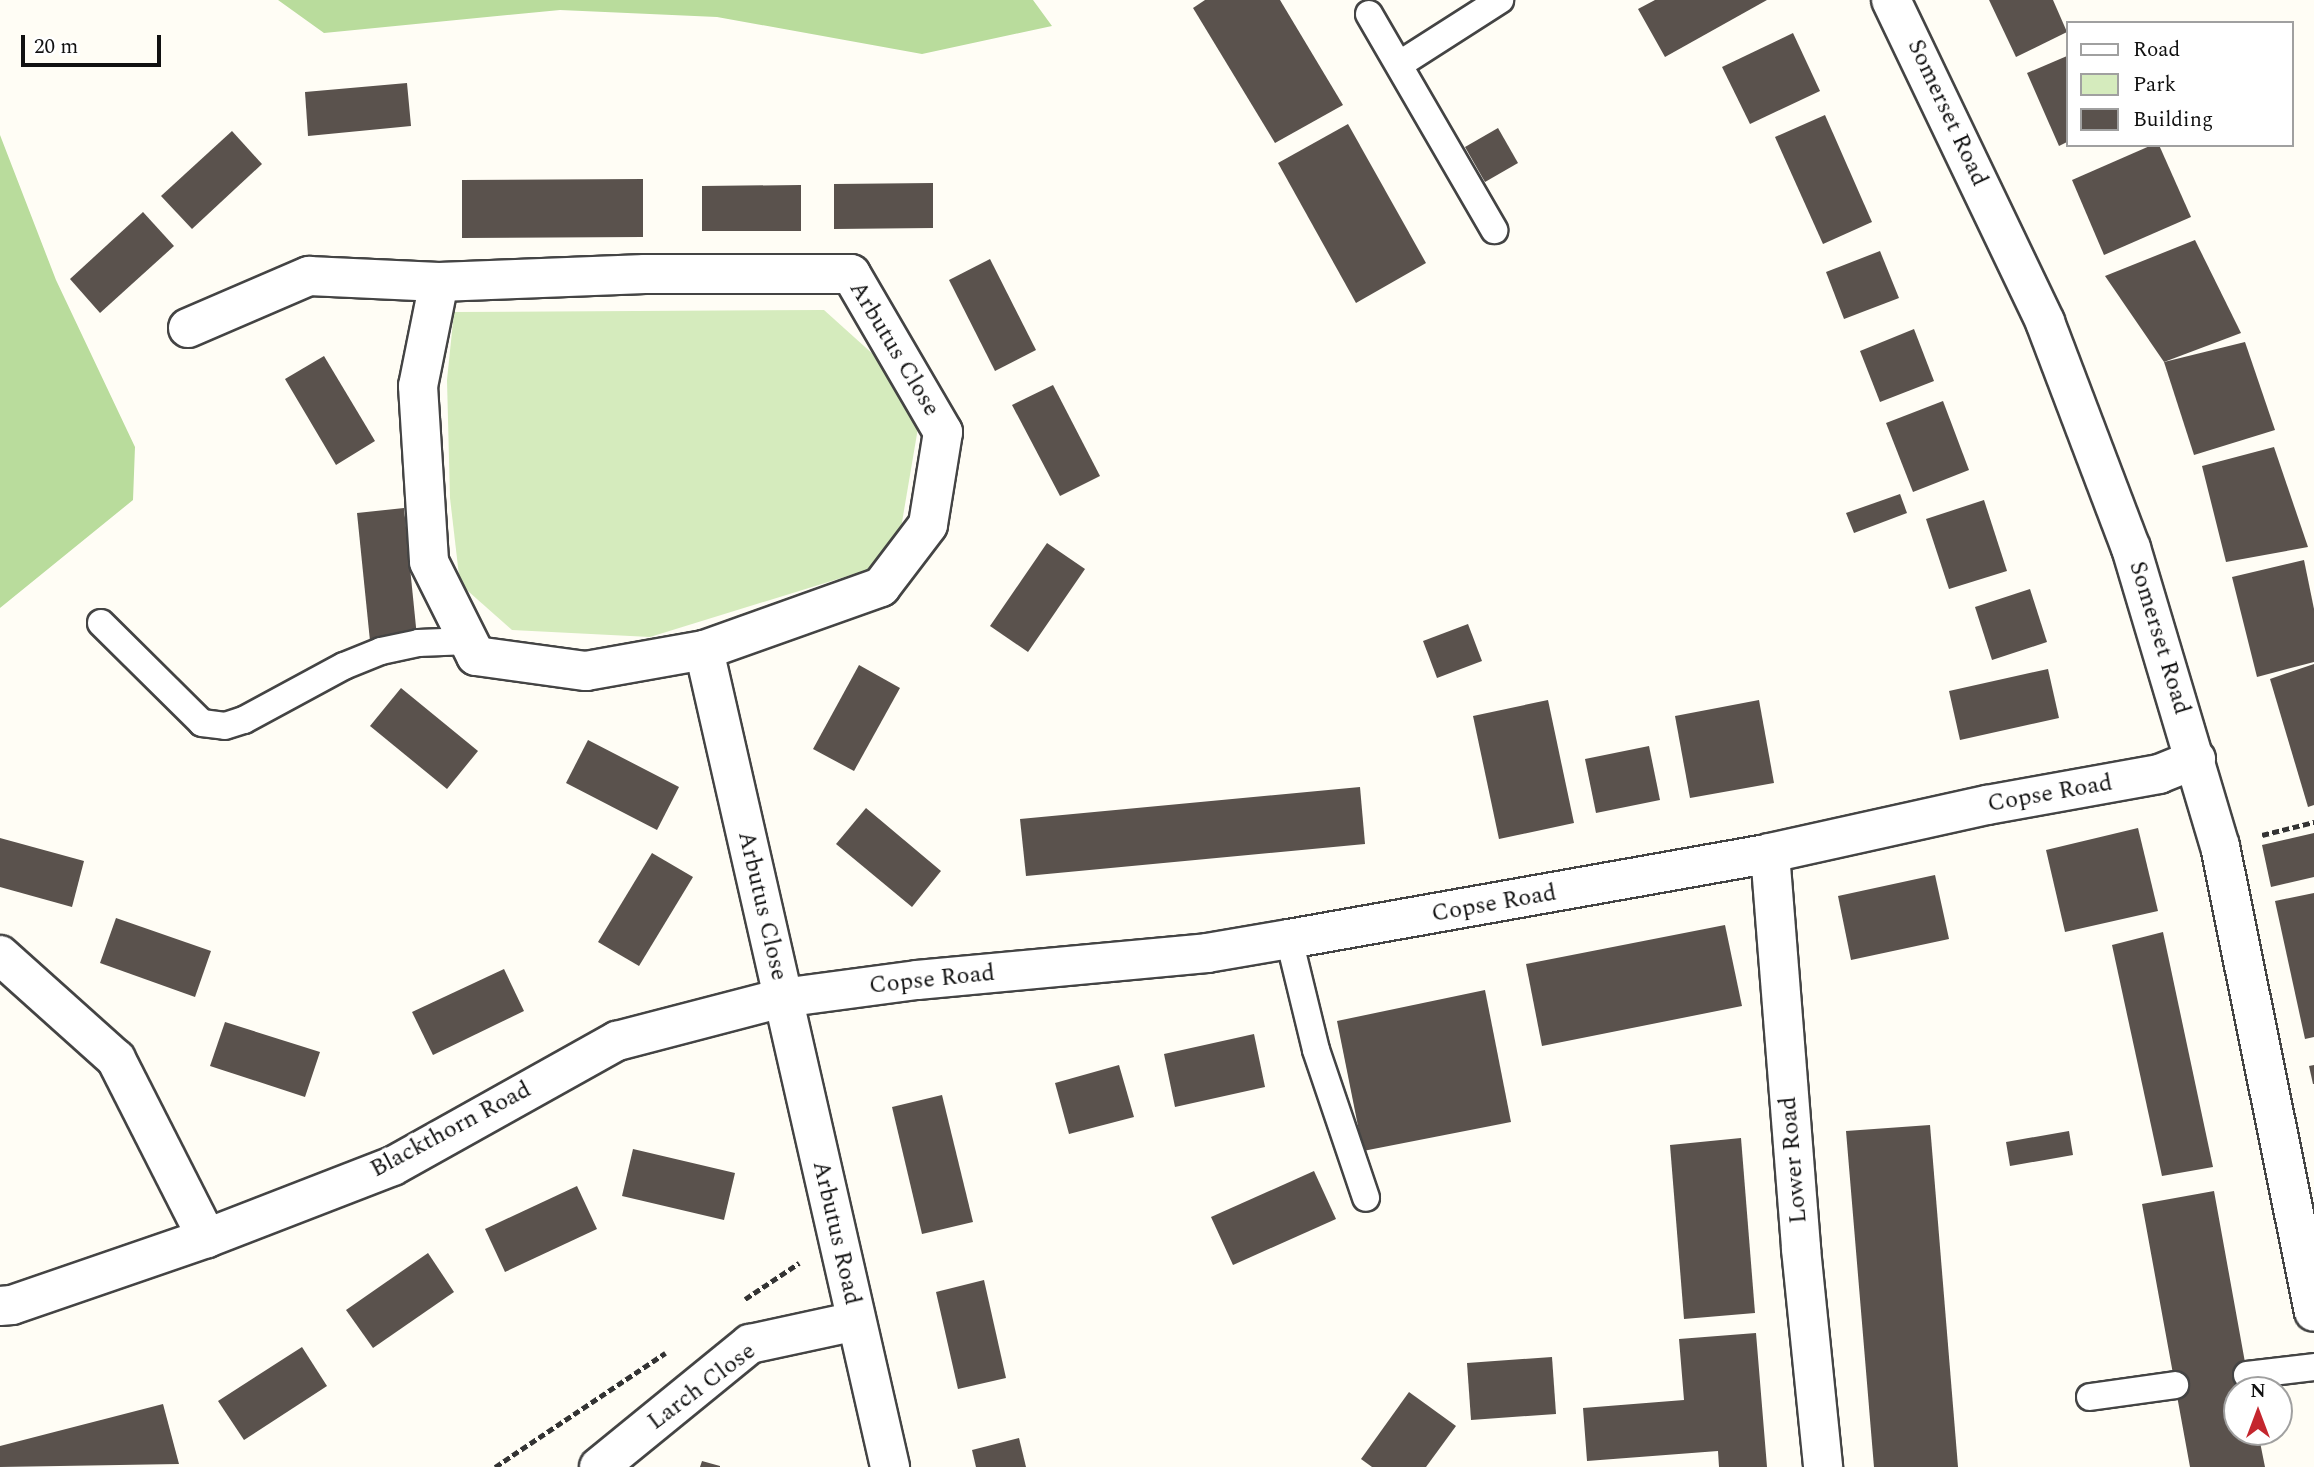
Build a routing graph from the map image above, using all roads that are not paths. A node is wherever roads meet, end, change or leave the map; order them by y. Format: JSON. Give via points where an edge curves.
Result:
{"nodes":[{"id":1,"x":1500,"y":0,"type":"edge"},
{"id":2,"x":1891,"y":0,"type":"edge"},
{"id":3,"x":1369,"y":14,"type":"dead end"},
{"id":4,"x":1399,"y":64,"type":"junction"},
{"id":5,"x":1494,"y":230,"type":"dead end"},
{"id":6,"x":439,"y":282,"type":"junction"},
{"id":7,"x":188,"y":328,"type":"dead end"},
{"id":8,"x":101,"y":624,"type":"dead end"},
{"id":9,"x":469,"y":641,"type":"junction"},
{"id":10,"x":704,"y":650,"type":"junction"},
{"id":11,"x":2196,"y":759,"type":"junction"},
{"id":12,"x":1770,"y":853,"type":"junction"},
{"id":13,"x":1289,"y":939,"type":"junction"},
{"id":14,"x":0,"y":955,"type":"edge"},
{"id":15,"x":782,"y":998,"type":"junction"},
{"id":16,"x":1366,"y":1198,"type":"dead end"},
{"id":17,"x":207,"y":1238,"type":"junction"},
{"id":18,"x":0,"y":1306,"type":"edge"},
{"id":19,"x":2314,"y":1312,"type":"edge"},
{"id":20,"x":856,"y":1321,"type":"junction"},
{"id":21,"x":2314,"y":1367,"type":"edge"},
{"id":22,"x":2247,"y":1376,"type":"dead end"},
{"id":23,"x":2175,"y":1385,"type":"dead end"},
{"id":24,"x":2090,"y":1397,"type":"dead end"},
{"id":25,"x":599,"y":1467,"type":"edge"},
{"id":26,"x":890,"y":1467,"type":"edge"},
{"id":27,"x":1823,"y":1467,"type":"edge"}],
"edges":[{"from":1,"to":4,"type":"lane"},
{"from":2,"to":11,"type":"street","name":"Somerset Road","via":[[2045,322],[2131,548]]},
{"from":3,"to":4,"type":"lane"},
{"from":4,"to":5,"type":"lane"},
{"from":6,"to":7,"type":"street","name":"Arbutus Close","via":[[309,276]]},
{"from":6,"to":9,"type":"street","name":"Arbutus Close","via":[[418,386],[429,562]]},
{"from":6,"to":10,"type":"street","name":"Arbutus Close","via":[[645,274],[851,274],[943,432],[928,525],[881,587]]},
{"from":8,"to":9,"type":"lane","via":[[202,723],[225,726],[381,651],[418,643]]},
{"from":9,"to":10,"type":"street","name":"Arbutus Close","via":[[476,656],[586,671]]},
{"from":10,"to":15,"type":"street","name":"Arbutus Close"},
{"from":11,"to":12,"type":"street","name":"Copse Road","via":[[2159,774],[1987,805]]},
{"from":11,"to":19,"type":"street","name":"Somerset Road","via":[[2220,846]]},
{"from":12,"to":13,"type":"street","name":"Copse Road"},
{"from":12,"to":27,"type":"street","name":"Lower Road"},
{"from":13,"to":15,"type":"street","name":"Copse Road","via":[[1206,953],[917,980]]},
{"from":13,"to":16,"type":"lane","via":[[1316,1050]]},
{"from":14,"to":17,"type":"street","via":[[116,1059]]},
{"from":15,"to":17,"type":"street","name":"Blackthorn Road","via":[[617,1041],[393,1166]]},
{"from":15,"to":20,"type":"street","name":"Arbutus Road"},
{"from":17,"to":18,"type":"street","name":"Blackthorn Road"},
{"from":20,"to":25,"type":"street","name":"Larch Close","via":[[750,1345]]},
{"from":20,"to":26,"type":"street","name":"Arbutus Road"},
{"from":21,"to":22,"type":"lane"},
{"from":23,"to":24,"type":"lane"}]}
